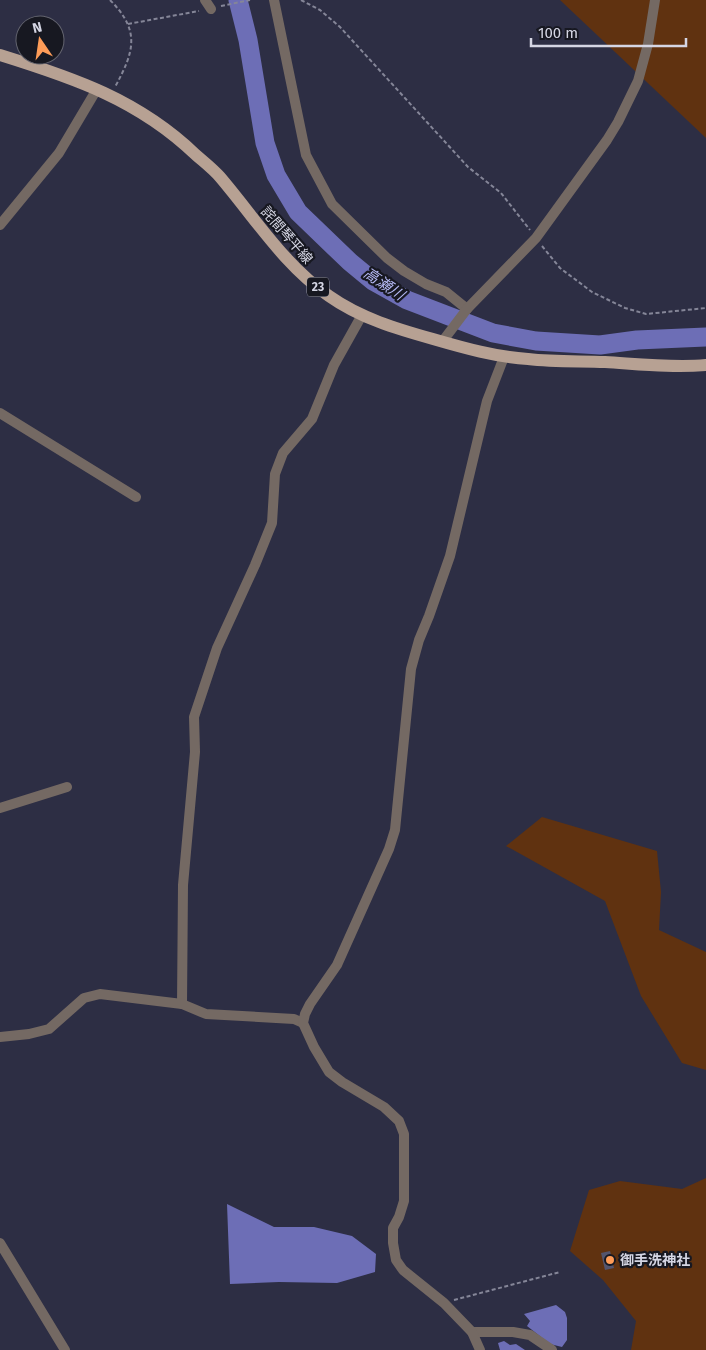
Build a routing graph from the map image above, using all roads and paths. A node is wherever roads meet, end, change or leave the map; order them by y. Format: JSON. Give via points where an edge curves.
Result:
{"nodes":[{"id":1,"x":110,"y":0,"type":"edge"},
{"id":2,"x":250,"y":0,"type":"edge"},
{"id":3,"x":274,"y":0,"type":"edge"},
{"id":4,"x":301,"y":0,"type":"edge"},
{"id":5,"x":655,"y":0,"type":"edge"},
{"id":6,"x":208,"y":4,"type":"edge"},
{"id":7,"x":128,"y":24,"type":"junction"},
{"id":8,"x":0,"y":55,"type":"edge"},
{"id":9,"x":97,"y":89,"type":"junction"},
{"id":10,"x":111,"y":96,"type":"junction"},
{"id":11,"x":0,"y":225,"type":"edge"},
{"id":12,"x":536,"y":238,"type":"junction"},
{"id":13,"x":706,"y":308,"type":"edge"},
{"id":14,"x":467,"y":309,"type":"junction"},
{"id":15,"x":362,"y":315,"type":"junction"},
{"id":16,"x":442,"y":342,"type":"junction"},
{"id":17,"x":504,"y":357,"type":"junction"},
{"id":18,"x":706,"y":365,"type":"edge"},
{"id":19,"x":0,"y":413,"type":"edge"},
{"id":20,"x":136,"y":497,"type":"dead end"},
{"id":21,"x":67,"y":787,"type":"dead end"},
{"id":22,"x":0,"y":808,"type":"edge"},
{"id":23,"x":182,"y":1004,"type":"junction"},
{"id":24,"x":303,"y":1022,"type":"junction"},
{"id":25,"x":0,"y":1037,"type":"edge"},
{"id":26,"x":0,"y":1243,"type":"edge"},
{"id":27,"x":560,"y":1272,"type":"dead end"},
{"id":28,"x":444,"y":1303,"type":"junction"},
{"id":29,"x":472,"y":1332,"type":"junction"},
{"id":30,"x":65,"y":1350,"type":"edge"},
{"id":31,"x":480,"y":1350,"type":"edge"},
{"id":32,"x":552,"y":1350,"type":"edge"}],
"edges":[{"from":1,"to":7,"type":"path","via":[[120,9]]},
{"from":2,"to":6,"type":"path"},
{"from":3,"to":14,"type":"street","via":[[306,155],[332,204],[387,258],[426,284],[446,292]]},
{"from":4,"to":12,"type":"path","via":[[320,10],[340,27],[468,167],[501,193]]},
{"from":5,"to":12,"type":"street","via":[[638,81],[618,122]]},
{"from":6,"to":7,"type":"path"},
{"from":7,"to":10,"type":"path","via":[[131,54]]},
{"from":8,"to":9,"type":"main road","name":"詫間琴平線","number":"23"},
{"from":9,"to":10,"type":"main road","name":"詫間琴平線","number":"23"},
{"from":9,"to":11,"type":"street","via":[[58,153]]},
{"from":10,"to":15,"type":"main road","name":"詫間琴平線","number":"23","via":[[147,115],[181,140],[218,176],[300,274],[330,297]]},
{"from":12,"to":13,"type":"path","via":[[560,268],[592,292],[624,308],[646,314]]},
{"from":12,"to":14,"type":"street"},
{"from":14,"to":16,"type":"street"},
{"from":15,"to":16,"type":"main road","name":"詫間琴平線","number":"23"},
{"from":15,"to":23,"type":"street","via":[[334,365],[312,419],[283,452],[275,474],[272,523],[217,648],[194,717],[195,752],[183,885]]},
{"from":16,"to":17,"type":"main road","name":"詫間琴平線","number":"23"},
{"from":17,"to":18,"type":"main road","name":"詫間琴平線","number":"23","via":[[688,367]]},
{"from":17,"to":24,"type":"street","via":[[487,401],[450,556],[411,669],[395,830],[337,965],[310,1004]]},
{"from":19,"to":20,"type":"street"},
{"from":21,"to":22,"type":"street"},
{"from":23,"to":24,"type":"street","via":[[206,1014]]},
{"from":23,"to":25,"type":"street","via":[[100,994],[84,998],[49,1029]]},
{"from":24,"to":28,"type":"street","via":[[329,1072],[384,1107],[399,1121],[404,1134],[404,1201],[393,1228],[396,1260],[403,1270]]},
{"from":26,"to":30,"type":"street"},
{"from":27,"to":28,"type":"path"},
{"from":28,"to":29,"type":"street"},
{"from":29,"to":31,"type":"street"},
{"from":29,"to":32,"type":"street","via":[[530,1335]]}]}
